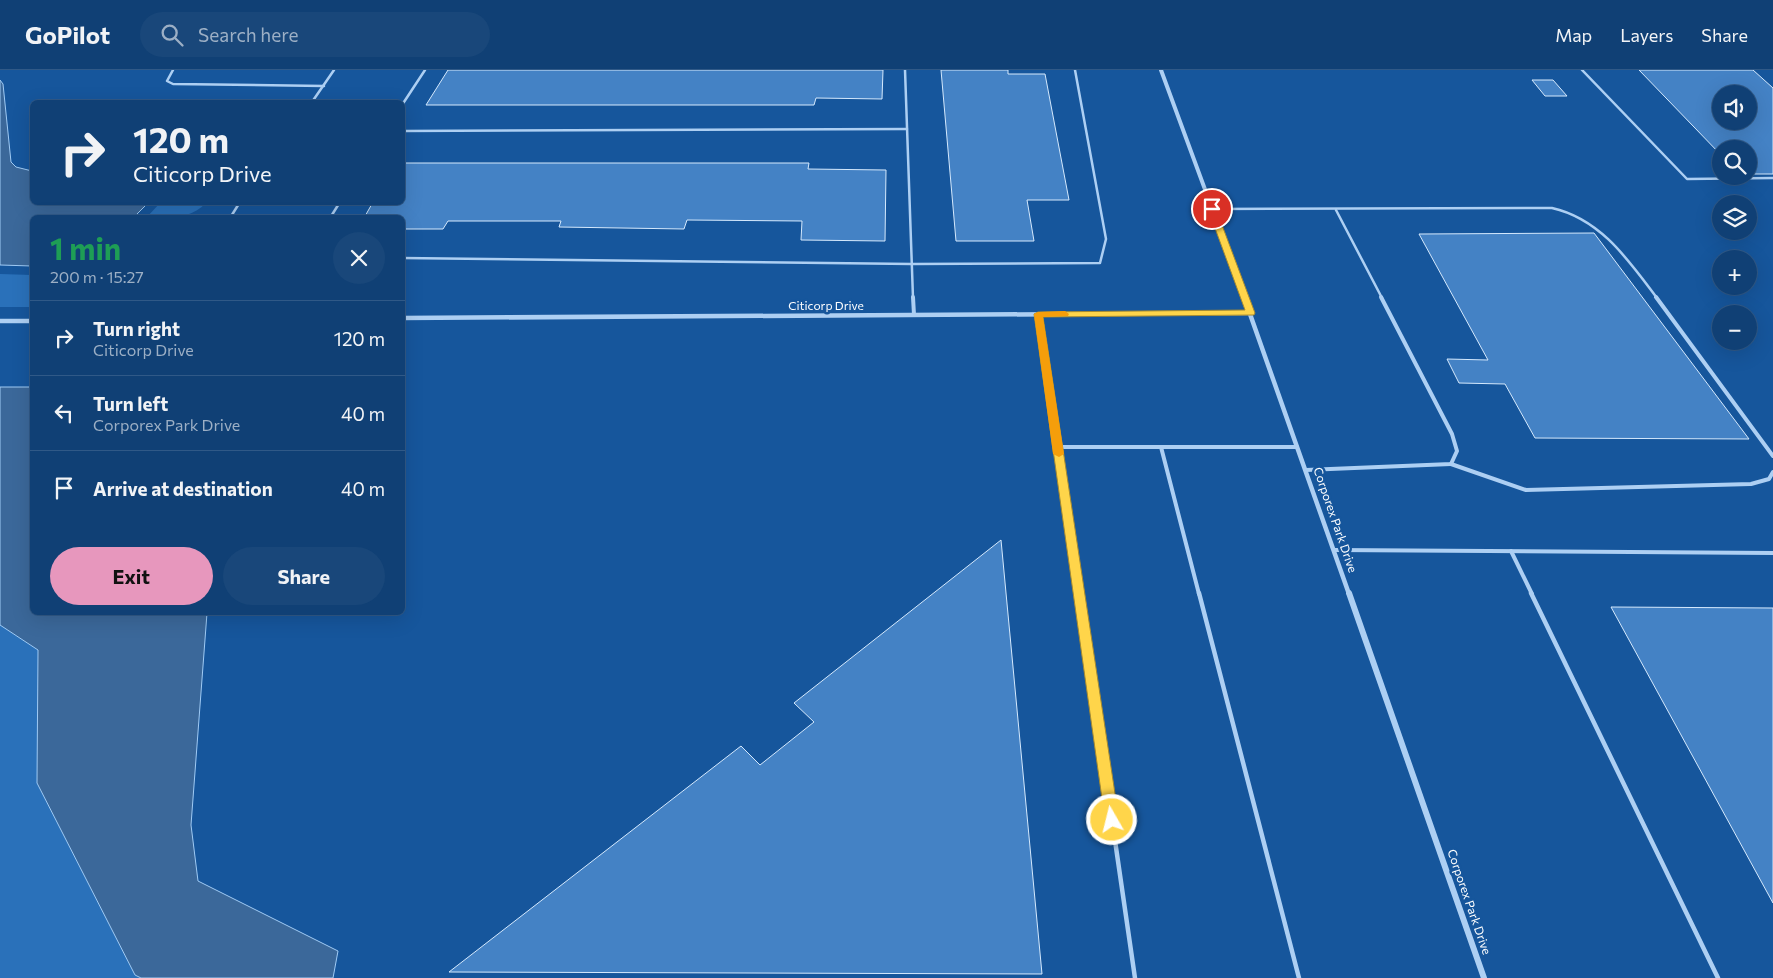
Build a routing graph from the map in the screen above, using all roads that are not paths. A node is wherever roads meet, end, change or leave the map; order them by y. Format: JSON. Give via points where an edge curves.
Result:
{"nodes":[{"id":1,"x":173,"y":70,"type":"edge"},
{"id":2,"x":334,"y":70,"type":"edge"},
{"id":3,"x":425,"y":70,"type":"edge"},
{"id":4,"x":905,"y":70,"type":"edge"},
{"id":5,"x":1075,"y":70,"type":"edge"},
{"id":6,"x":1161,"y":70,"type":"edge"},
{"id":7,"x":1582,"y":70,"type":"edge"},
{"id":8,"x":324,"y":86,"type":"junction"},
{"id":9,"x":314,"y":100,"type":"edge"},
{"id":10,"x":405,"y":100,"type":"edge"},
{"id":11,"x":405,"y":130,"type":"edge"},
{"id":12,"x":907,"y":130,"type":"junction"},
{"id":13,"x":1773,"y":178,"type":"edge"},
{"id":14,"x":1212,"y":209,"type":"junction"},
{"id":15,"x":1336,"y":210,"type":"junction"},
{"id":16,"x":405,"y":258,"type":"edge"},
{"id":17,"x":912,"y":264,"type":"junction"},
{"id":18,"x":1250,"y":313,"type":"junction"},
{"id":19,"x":1038,"y":314,"type":"junction"},
{"id":20,"x":914,"y":315,"type":"junction"},
{"id":21,"x":405,"y":318,"type":"edge"},
{"id":22,"x":0,"y":321,"type":"edge"},
{"id":23,"x":30,"y":321,"type":"edge"},
{"id":24,"x":1428,"y":388,"type":"joint"},
{"id":25,"x":1058,"y":446,"type":"junction"},
{"id":26,"x":1161,"y":446,"type":"junction"},
{"id":27,"x":1297,"y":446,"type":"junction"},
{"id":28,"x":1773,"y":456,"type":"edge"},
{"id":29,"x":1451,"y":464,"type":"junction"},
{"id":30,"x":1306,"y":470,"type":"junction"},
{"id":31,"x":1773,"y":472,"type":"edge"},
{"id":32,"x":1334,"y":550,"type":"junction"},
{"id":33,"x":1511,"y":551,"type":"junction"},
{"id":34,"x":1773,"y":553,"type":"edge"},
{"id":35,"x":1135,"y":978,"type":"edge"},
{"id":36,"x":1299,"y":978,"type":"edge"},
{"id":37,"x":1484,"y":978,"type":"edge"},
{"id":38,"x":1718,"y":978,"type":"edge"}],
"edges":[{"from":1,"to":8,"type":"lane","via":[[167,81],[173,84]]},
{"from":2,"to":8,"type":"lane"},
{"from":3,"to":10,"type":"lane"},
{"from":4,"to":12,"type":"lane"},
{"from":5,"to":17,"type":"lane","via":[[1106,239],[1100,263]]},
{"from":6,"to":14,"type":"street","name":"Corporex Park Drive"},
{"from":7,"to":13,"type":"lane","via":[[1687,179]]},
{"from":8,"to":9,"type":"lane"},
{"from":11,"to":12,"type":"lane"},
{"from":12,"to":17,"type":"lane"},
{"from":14,"to":15,"type":"lane"},
{"from":14,"to":18,"type":"street","name":"Corporex Park Drive"},
{"from":15,"to":24,"type":"lane"},
{"from":15,"to":28,"type":"lane","via":[[1544,207],[1580,217],[1603,234],[1633,266]]},
{"from":16,"to":17,"type":"lane"},
{"from":17,"to":20,"type":"lane"},
{"from":18,"to":19,"type":"street","name":"Citicorp Drive"},
{"from":18,"to":27,"type":"street","name":"Corporex Park Drive"},
{"from":19,"to":20,"type":"street","name":"Citicorp Drive"},
{"from":19,"to":25,"type":"lane"},
{"from":20,"to":21,"type":"street","name":"Citicorp Drive"},
{"from":22,"to":23,"type":"street"},
{"from":24,"to":29,"type":"lane","via":[[1452,434],[1456,451]]},
{"from":25,"to":26,"type":"lane"},
{"from":25,"to":35,"type":"lane"},
{"from":26,"to":27,"type":"lane"},
{"from":26,"to":36,"type":"lane"},
{"from":27,"to":30,"type":"street","name":"Corporex Park Drive"},
{"from":29,"to":30,"type":"lane"},
{"from":29,"to":31,"type":"lane","via":[[1526,490],[1751,484],[1769,479]]},
{"from":30,"to":32,"type":"street","name":"Corporex Park Drive"},
{"from":32,"to":33,"type":"lane"},
{"from":32,"to":37,"type":"street","name":"Corporex Park Drive"},
{"from":33,"to":34,"type":"lane"},
{"from":33,"to":38,"type":"lane"}]}
